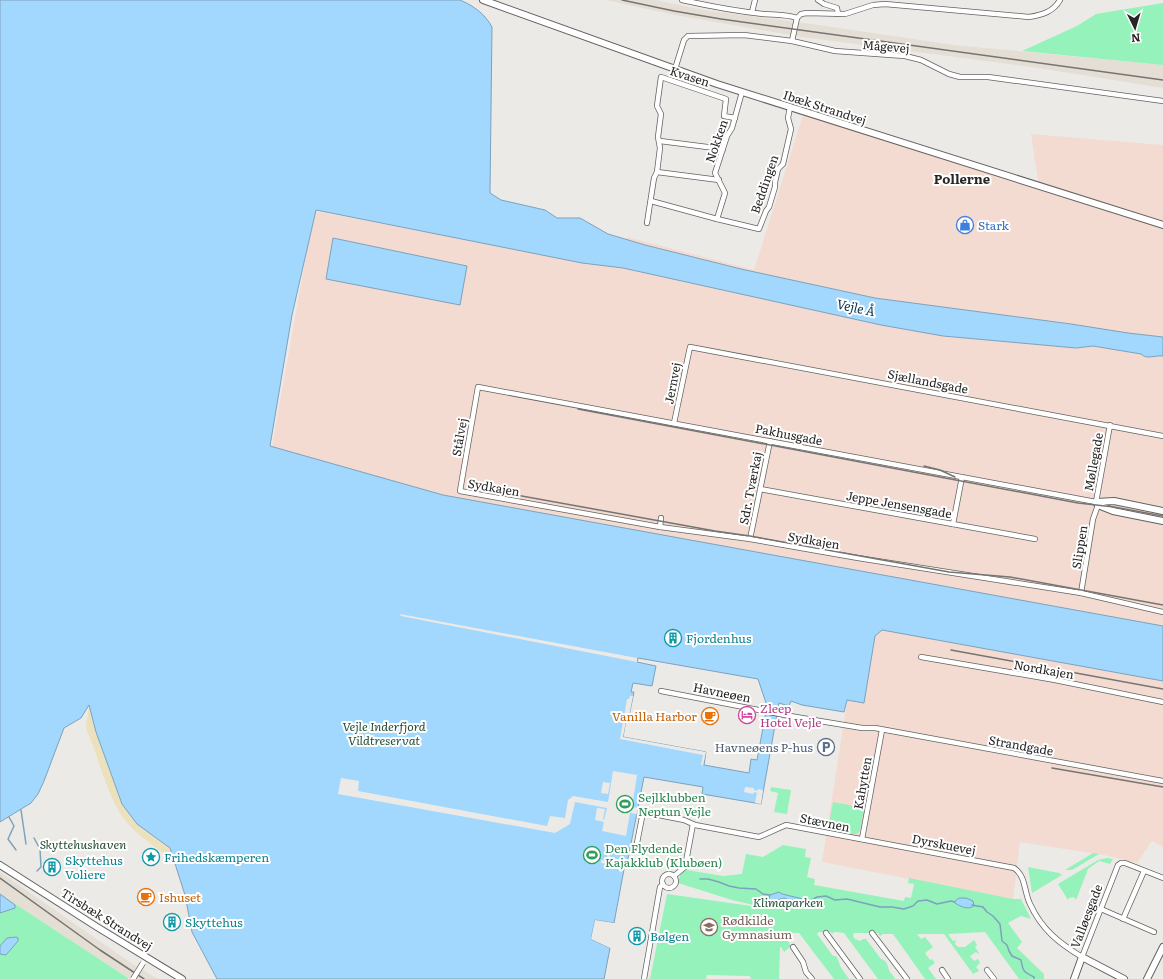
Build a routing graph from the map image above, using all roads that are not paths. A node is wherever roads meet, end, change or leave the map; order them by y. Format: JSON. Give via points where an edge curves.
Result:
{"nodes":[{"id":1,"x":483,"y":0,"type":"edge"},
{"id":2,"x":682,"y":0,"type":"edge"},
{"id":3,"x":755,"y":0,"type":"edge"},
{"id":4,"x":818,"y":0,"type":"edge"},
{"id":5,"x":1060,"y":0,"type":"edge"},
{"id":6,"x":752,"y":12,"type":"junction"},
{"id":7,"x":838,"y":14,"type":"junction"},
{"id":8,"x":796,"y":18,"type":"junction"},
{"id":9,"x":792,"y":41,"type":"junction"},
{"id":10,"x":675,"y":69,"type":"junction"},
{"id":11,"x":742,"y":92,"type":"junction"},
{"id":12,"x":1163,"y":101,"type":"edge"},
{"id":13,"x":790,"y":107,"type":"junction"},
{"id":14,"x":735,"y":118,"type":"junction"},
{"id":15,"x":660,"y":141,"type":"junction"},
{"id":16,"x":723,"y":148,"type":"junction"},
{"id":17,"x":657,"y":172,"type":"junction"},
{"id":18,"x":719,"y":180,"type":"junction"},
{"id":19,"x":651,"y":201,"type":"junction"},
{"id":20,"x":717,"y":219,"type":"junction"},
{"id":21,"x":647,"y":223,"type":"dead end"},
{"id":22,"x":1163,"y":225,"type":"edge"},
{"id":23,"x":690,"y":347,"type":"joint"},
{"id":24,"x":478,"y":387,"type":"joint"},
{"id":25,"x":674,"y":423,"type":"junction"},
{"id":26,"x":1110,"y":425,"type":"junction"},
{"id":27,"x":1163,"y":436,"type":"edge"},
{"id":28,"x":770,"y":441,"type":"junction"},
{"id":29,"x":962,"y":477,"type":"junction"},
{"id":30,"x":760,"y":489,"type":"junction"},
{"id":31,"x":460,"y":491,"type":"joint"},
{"id":32,"x":1097,"y":504,"type":"junction"},
{"id":33,"x":1163,"y":511,"type":"edge"},
{"id":34,"x":661,"y":518,"type":"dead end"},
{"id":35,"x":1163,"y":521,"type":"edge"},
{"id":36,"x":953,"y":524,"type":"junction"},
{"id":37,"x":660,"y":527,"type":"junction"},
{"id":38,"x":750,"y":539,"type":"junction"},
{"id":39,"x":1035,"y":539,"type":"dead end"},
{"id":40,"x":1081,"y":592,"type":"junction"},
{"id":41,"x":1163,"y":612,"type":"edge"},
{"id":42,"x":921,"y":657,"type":"dead end"},
{"id":43,"x":661,"y":691,"type":"dead end"},
{"id":44,"x":1163,"y":702,"type":"edge"},
{"id":45,"x":875,"y":728,"type":"joint"},
{"id":46,"x":882,"y":730,"type":"junction"},
{"id":47,"x":1163,"y":780,"type":"edge"},
{"id":48,"x":693,"y":824,"type":"junction"},
{"id":49,"x":862,"y":839,"type":"junction"},
{"id":50,"x":637,"y":843,"type":"dead end"},
{"id":51,"x":0,"y":864,"type":"edge"},
{"id":52,"x":1144,"y":871,"type":"junction"},
{"id":53,"x":674,"y":876,"type":"junction"},
{"id":54,"x":1163,"y":878,"type":"edge"},
{"id":55,"x":663,"y":884,"type":"junction"},
{"id":56,"x":1101,"y":909,"type":"junction"},
{"id":57,"x":1123,"y":918,"type":"junction"},
{"id":58,"x":1154,"y":932,"type":"dead end"},
{"id":59,"x":826,"y":933,"type":"dead end"},
{"id":60,"x":872,"y":933,"type":"dead end"},
{"id":61,"x":1163,"y":946,"type":"edge"},
{"id":62,"x":793,"y":947,"type":"dead end"},
{"id":63,"x":1082,"y":957,"type":"junction"},
{"id":64,"x":145,"y":960,"type":"junction"},
{"id":65,"x":942,"y":970,"type":"dead end"},
{"id":66,"x":987,"y":970,"type":"dead end"},
{"id":67,"x":133,"y":979,"type":"edge"},
{"id":68,"x":182,"y":979,"type":"edge"},
{"id":69,"x":644,"y":979,"type":"edge"},
{"id":70,"x":812,"y":979,"type":"edge"},
{"id":71,"x":860,"y":979,"type":"edge"},
{"id":72,"x":907,"y":979,"type":"edge"},
{"id":73,"x":948,"y":979,"type":"edge"},
{"id":74,"x":994,"y":979,"type":"edge"},
{"id":75,"x":1074,"y":979,"type":"edge"},
{"id":76,"x":1124,"y":979,"type":"edge"},
{"id":77,"x":1147,"y":979,"type":"edge"}],
"edges":[{"from":1,"to":10,"type":"street","name":"Ibæk Strandvej"},
{"from":2,"to":6,"type":"street"},
{"from":3,"to":6,"type":"street"},
{"from":4,"to":7,"type":"street","via":[[837,8]]},
{"from":5,"to":7,"type":"street","via":[[1051,10],[1029,17],[884,4]]},
{"from":6,"to":8,"type":"street","via":[[787,14]]},
{"from":7,"to":8,"type":"street","via":[[807,13]]},
{"from":8,"to":9,"type":"street"},
{"from":9,"to":10,"type":"street","name":"Mågevej","via":[[744,35],[688,36],[684,40]]},
{"from":9,"to":12,"type":"street","name":"Mågevej","via":[[835,51],[910,57],[960,77],[996,78]]},
{"from":10,"to":11,"type":"street","name":"Ibæk Strandvej"},
{"from":11,"to":13,"type":"street","name":"Ibæk Strandvej"},
{"from":11,"to":14,"type":"street","name":"Nokken"},
{"from":13,"to":20,"type":"street","name":"Beddingen","via":[[788,118],[791,129],[783,164],[778,169],[769,207],[759,229]]},
{"from":13,"to":22,"type":"street","name":"Ibæk Strandvej"},
{"from":14,"to":15,"type":"street","name":"Kvasen","via":[[724,116],[726,98],[661,77],[657,106],[661,114],[658,137]]},
{"from":14,"to":16,"type":"street","name":"Nokken"},
{"from":15,"to":16,"type":"street"},
{"from":15,"to":17,"type":"street","name":"Kvasen"},
{"from":16,"to":18,"type":"street","name":"Nokken","via":[[715,173]]},
{"from":17,"to":18,"type":"street"},
{"from":17,"to":19,"type":"street","name":"Kvasen"},
{"from":18,"to":20,"type":"street","name":"Nokken","via":[[725,193]]},
{"from":19,"to":20,"type":"street","name":"Beddingen"},
{"from":19,"to":21,"type":"street","name":"Kvasen"},
{"from":23,"to":25,"type":"street","name":"Jernvej"},
{"from":23,"to":26,"type":"street","name":"Sjællandsgade"},
{"from":24,"to":25,"type":"street","name":"Pakhusgade"},
{"from":24,"to":31,"type":"street","name":"Stålvej"},
{"from":25,"to":28,"type":"street","name":"Pakhusgade"},
{"from":26,"to":27,"type":"street","name":"Sjællandsgade"},
{"from":26,"to":32,"type":"street","name":"Møllegade"},
{"from":28,"to":29,"type":"street","name":"Pakhusgade"},
{"from":28,"to":30,"type":"street","name":"Sdr. Tværkaj"},
{"from":29,"to":32,"type":"street","name":"Pakhusgade"},
{"from":29,"to":36,"type":"street"},
{"from":30,"to":36,"type":"street","name":"Jeppe Jensensgade"},
{"from":30,"to":38,"type":"street","name":"Sdr. Tværkaj"},
{"from":31,"to":37,"type":"street","name":"Sydkajen"},
{"from":32,"to":33,"type":"street","name":"Pakhusgade","via":[[1114,501]]},
{"from":32,"to":35,"type":"street","name":"Pakhusgade","via":[[1113,512]]},
{"from":32,"to":40,"type":"street","name":"Slippen"},
{"from":34,"to":37,"type":"street"},
{"from":36,"to":39,"type":"street","name":"Jeppe Jensensgade"},
{"from":37,"to":38,"type":"street","name":"Sydkajen"},
{"from":38,"to":40,"type":"street","name":"Sydkajen"},
{"from":40,"to":41,"type":"street","name":"Sydkajen"},
{"from":42,"to":44,"type":"street","name":"Nordkajen"},
{"from":43,"to":45,"type":"street","name":"Havneøen","via":[[842,725]]},
{"from":45,"to":46,"type":"street","name":"Strandgade"},
{"from":46,"to":47,"type":"street","name":"Strandgade"},
{"from":46,"to":49,"type":"street","name":"Kahytten"},
{"from":48,"to":49,"type":"street","name":"Stævnen","via":[[759,837],[786,825]]},
{"from":48,"to":50,"type":"street","name":"Stævnen","via":[[643,812]]},
{"from":48,"to":53,"type":"street","via":[[685,867]]},
{"from":49,"to":63,"type":"street","name":"Dyrskuevej","via":[[1014,868],[1020,872],[1029,904],[1046,930]]},
{"from":51,"to":64,"type":"street","name":"Tirsbæk Strandvej"},
{"from":52,"to":54,"type":"street"},
{"from":52,"to":56,"type":"street","name":"Valløesgade","via":[[1121,863],[1118,865]]},
{"from":52,"to":57,"type":"street"},
{"from":53,"to":55,"type":"street","via":[[665,875],[662,879]]},
{"from":53,"to":55,"type":"street","via":[[675,882],[672,886],[667,887]]},
{"from":55,"to":69,"type":"street","via":[[660,887]]},
{"from":56,"to":57,"type":"street"},
{"from":56,"to":63,"type":"street","name":"Valløesgade"},
{"from":57,"to":58,"type":"street"},
{"from":59,"to":71,"type":"street"},
{"from":60,"to":72,"type":"street"},
{"from":61,"to":77,"type":"street"},
{"from":62,"to":70,"type":"street"},
{"from":63,"to":75,"type":"street","name":"Valløesgade"},
{"from":63,"to":76,"type":"street"},
{"from":64,"to":67,"type":"street","bridge":true},
{"from":64,"to":68,"type":"street","name":"Tirsbæk Strandvej"},
{"from":65,"to":73,"type":"street"},
{"from":66,"to":74,"type":"street"}]}
